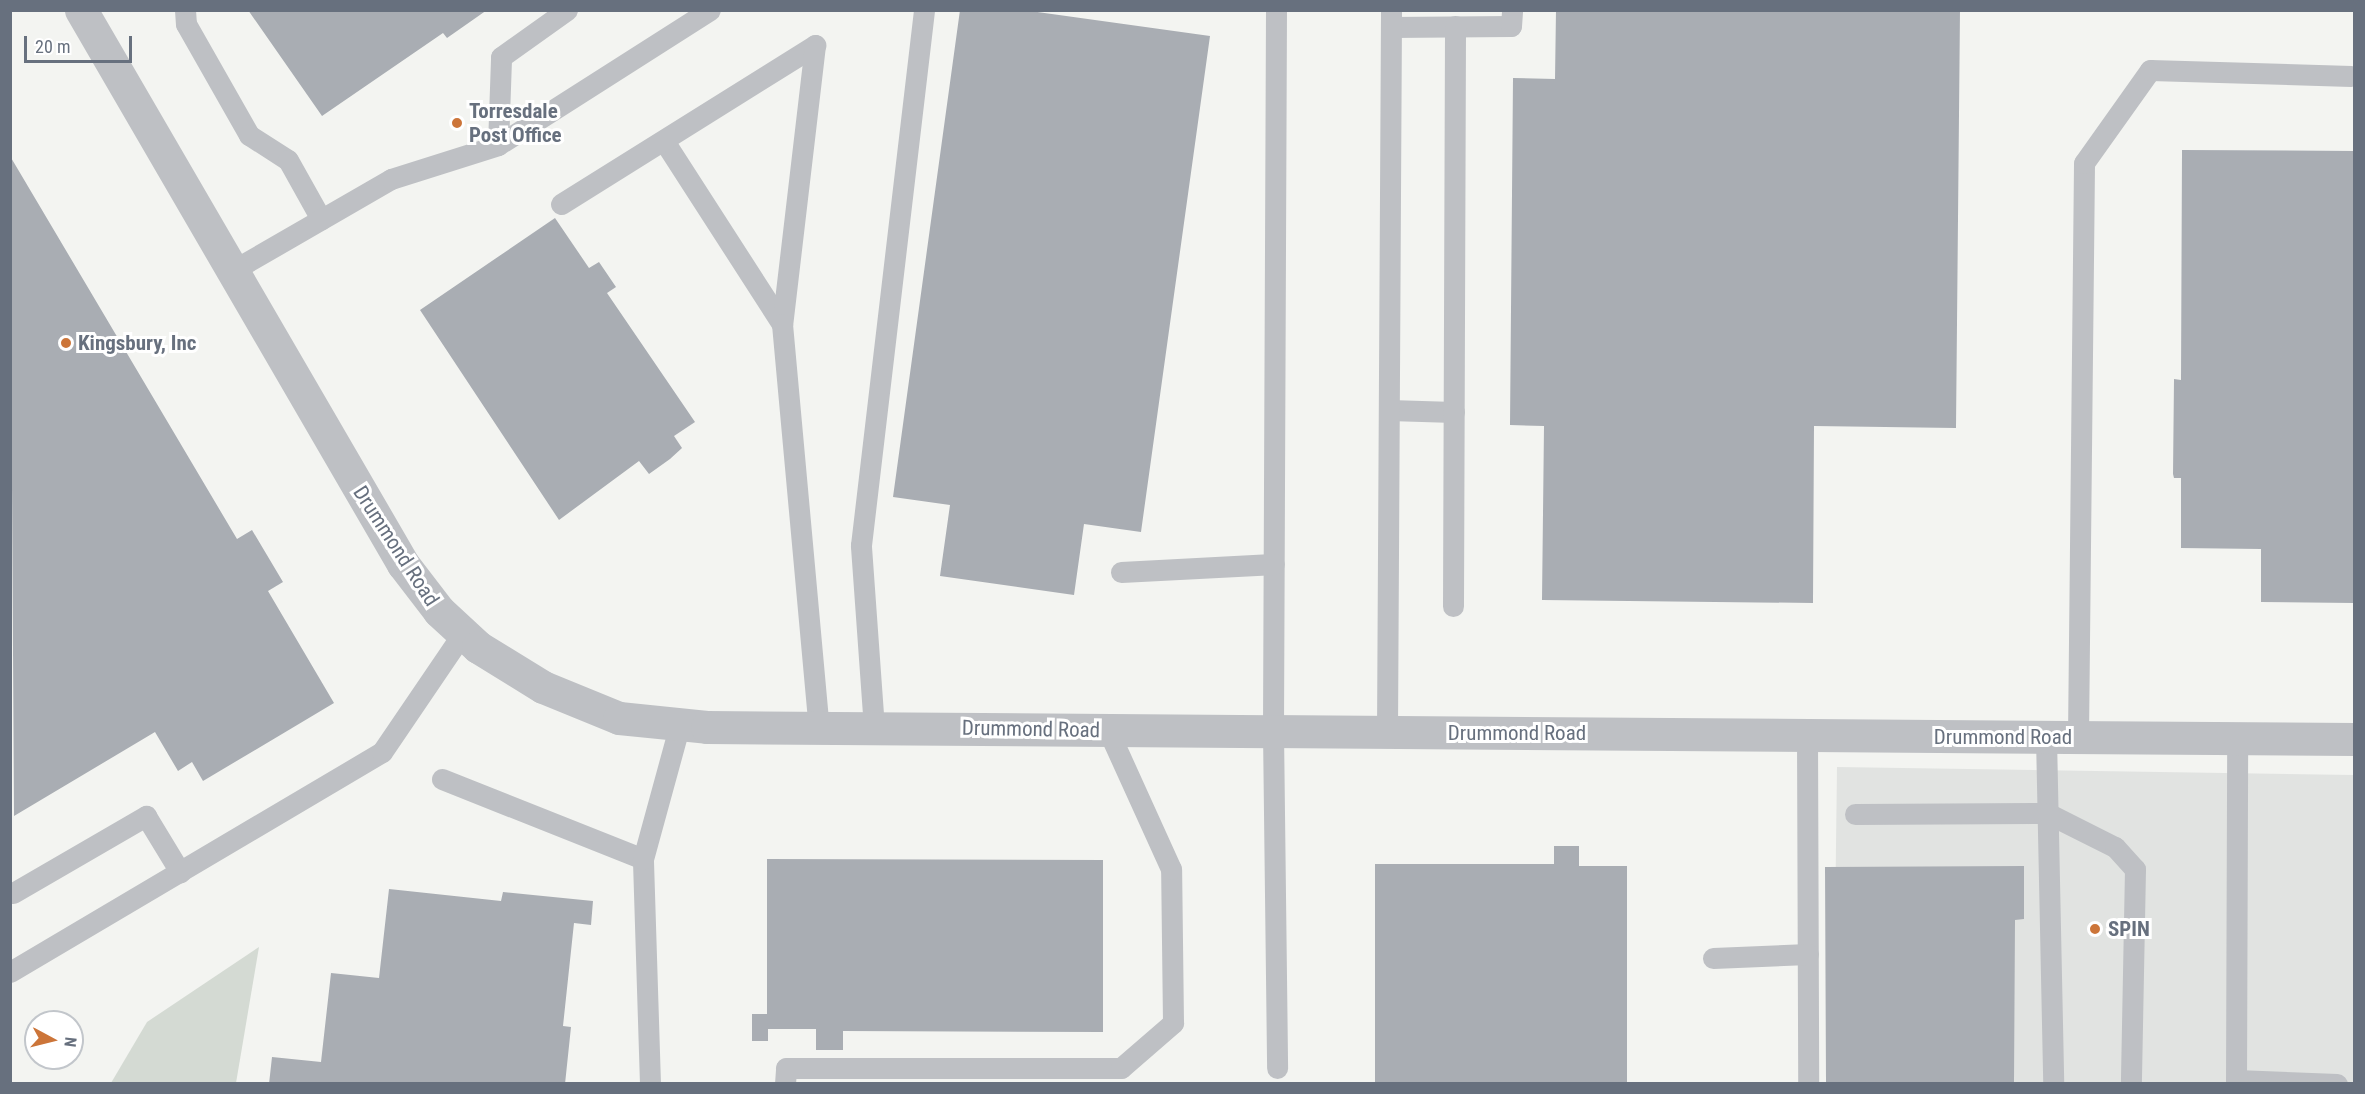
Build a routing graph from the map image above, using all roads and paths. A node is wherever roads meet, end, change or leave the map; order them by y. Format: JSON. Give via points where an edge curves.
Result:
{"nodes":[{"id":1,"x":81,"y":10,"type":"edge"},
{"id":2,"x":184,"y":10,"type":"edge"},
{"id":3,"x":567,"y":10,"type":"edge"},
{"id":4,"x":924,"y":10,"type":"edge"},
{"id":5,"x":1276,"y":10,"type":"edge"},
{"id":6,"x":1512,"y":10,"type":"edge"},
{"id":7,"x":712,"y":11,"type":"edge"},
{"id":8,"x":1391,"y":19,"type":"edge"},
{"id":9,"x":1455,"y":26,"type":"junction"},
{"id":10,"x":2351,"y":76,"type":"dead end"},
{"id":11,"x":664,"y":141,"type":"junction"},
{"id":12,"x":498,"y":145,"type":"junction"},
{"id":13,"x":561,"y":204,"type":"dead end"},
{"id":14,"x":321,"y":219,"type":"junction"},
{"id":15,"x":230,"y":272,"type":"junction"},
{"id":16,"x":782,"y":324,"type":"junction"},
{"id":17,"x":1389,"y":410,"type":"junction"},
{"id":18,"x":1454,"y":412,"type":"junction"},
{"id":19,"x":1274,"y":564,"type":"junction"},
{"id":20,"x":1120,"y":572,"type":"dead end"},
{"id":21,"x":1454,"y":606,"type":"dead end"},
{"id":22,"x":463,"y":633,"type":"junction"},
{"id":23,"x":680,"y":724,"type":"junction"},
{"id":24,"x":819,"y":727,"type":"junction"},
{"id":25,"x":874,"y":728,"type":"junction"},
{"id":26,"x":1108,"y":730,"type":"junction"},
{"id":27,"x":1273,"y":731,"type":"junction"},
{"id":28,"x":1387,"y":732,"type":"junction"},
{"id":29,"x":1807,"y":735,"type":"junction"},
{"id":30,"x":2062,"y":737,"type":"junction"},
{"id":31,"x":2237,"y":739,"type":"junction"},
{"id":32,"x":2355,"y":740,"type":"edge"},
{"id":33,"x":442,"y":779,"type":"dead end"},
{"id":34,"x":2047,"y":813,"type":"junction"},
{"id":35,"x":1855,"y":814,"type":"dead end"},
{"id":36,"x":643,"y":859,"type":"junction"},
{"id":37,"x":180,"y":872,"type":"junction"},
{"id":38,"x":13,"y":893,"type":"dead end"},
{"id":39,"x":1808,"y":954,"type":"junction"},
{"id":40,"x":1713,"y":958,"type":"dead end"},
{"id":41,"x":10,"y":972,"type":"edge"},
{"id":42,"x":1277,"y":1068,"type":"dead end"},
{"id":43,"x":2236,"y":1082,"type":"edge"},
{"id":44,"x":650,"y":1083,"type":"edge"},
{"id":45,"x":785,"y":1083,"type":"edge"},
{"id":46,"x":1808,"y":1083,"type":"edge"},
{"id":47,"x":2053,"y":1083,"type":"edge"},
{"id":48,"x":2131,"y":1083,"type":"edge"},
{"id":49,"x":2337,"y":1083,"type":"edge"}],
"edges":[{"from":1,"to":15,"type":"street","name":"Drummond Road"},
{"from":2,"to":14,"type":"lane","via":[[186,24],[249,135],[288,160]]},
{"from":3,"to":12,"type":"lane","via":[[501,57]]},
{"from":4,"to":25,"type":"lane","via":[[861,545]]},
{"from":5,"to":19,"type":"lane"},
{"from":6,"to":9,"type":"lane","via":[[1511,26]]},
{"from":7,"to":12,"type":"lane"},
{"from":8,"to":9,"type":"lane"},
{"from":8,"to":17,"type":"lane"},
{"from":9,"to":18,"type":"lane"},
{"from":10,"to":30,"type":"lane","via":[[2150,70],[2084,163]]},
{"from":11,"to":13,"type":"lane"},
{"from":11,"to":16,"type":"lane"},
{"from":11,"to":16,"type":"lane","via":[[815,45]]},
{"from":12,"to":14,"type":"lane","via":[[391,179]]},
{"from":14,"to":15,"type":"lane"},
{"from":15,"to":22,"type":"street","name":"Drummond Road","via":[[403,564],[439,611]]},
{"from":16,"to":24,"type":"lane"},
{"from":17,"to":18,"type":"lane"},
{"from":17,"to":28,"type":"lane"},
{"from":18,"to":21,"type":"lane"},
{"from":19,"to":20,"type":"lane"},
{"from":19,"to":27,"type":"lane"},
{"from":22,"to":23,"type":"street","name":"Drummond Road","via":[[543,687],[619,718]]},
{"from":22,"to":37,"type":"lane","via":[[382,752]]},
{"from":23,"to":24,"type":"street","name":"Drummond Road"},
{"from":23,"to":36,"type":"lane"},
{"from":24,"to":25,"type":"street","name":"Drummond Road"},
{"from":25,"to":26,"type":"street","name":"Drummond Road"},
{"from":26,"to":27,"type":"street","name":"Drummond Road"},
{"from":26,"to":45,"type":"lane","via":[[1171,869],[1173,1023],[1121,1068],[786,1068]]},
{"from":27,"to":28,"type":"street","name":"Drummond Road"},
{"from":27,"to":42,"type":"lane"},
{"from":28,"to":29,"type":"street","name":"Drummond Road"},
{"from":29,"to":30,"type":"street","name":"Drummond Road"},
{"from":29,"to":39,"type":"lane"},
{"from":30,"to":31,"type":"street","name":"Drummond Road"},
{"from":30,"to":34,"type":"lane"},
{"from":31,"to":32,"type":"street","name":"Drummond Road"},
{"from":31,"to":43,"type":"lane"},
{"from":33,"to":36,"type":"lane"},
{"from":34,"to":35,"type":"lane"},
{"from":34,"to":47,"type":"lane"},
{"from":34,"to":48,"type":"lane","via":[[2115,848],[2134,869]]},
{"from":36,"to":44,"type":"lane"},
{"from":37,"to":38,"type":"lane","via":[[146,816]]},
{"from":37,"to":41,"type":"lane"},
{"from":39,"to":40,"type":"lane"},
{"from":39,"to":46,"type":"lane"},
{"from":43,"to":49,"type":"lane"}]}
